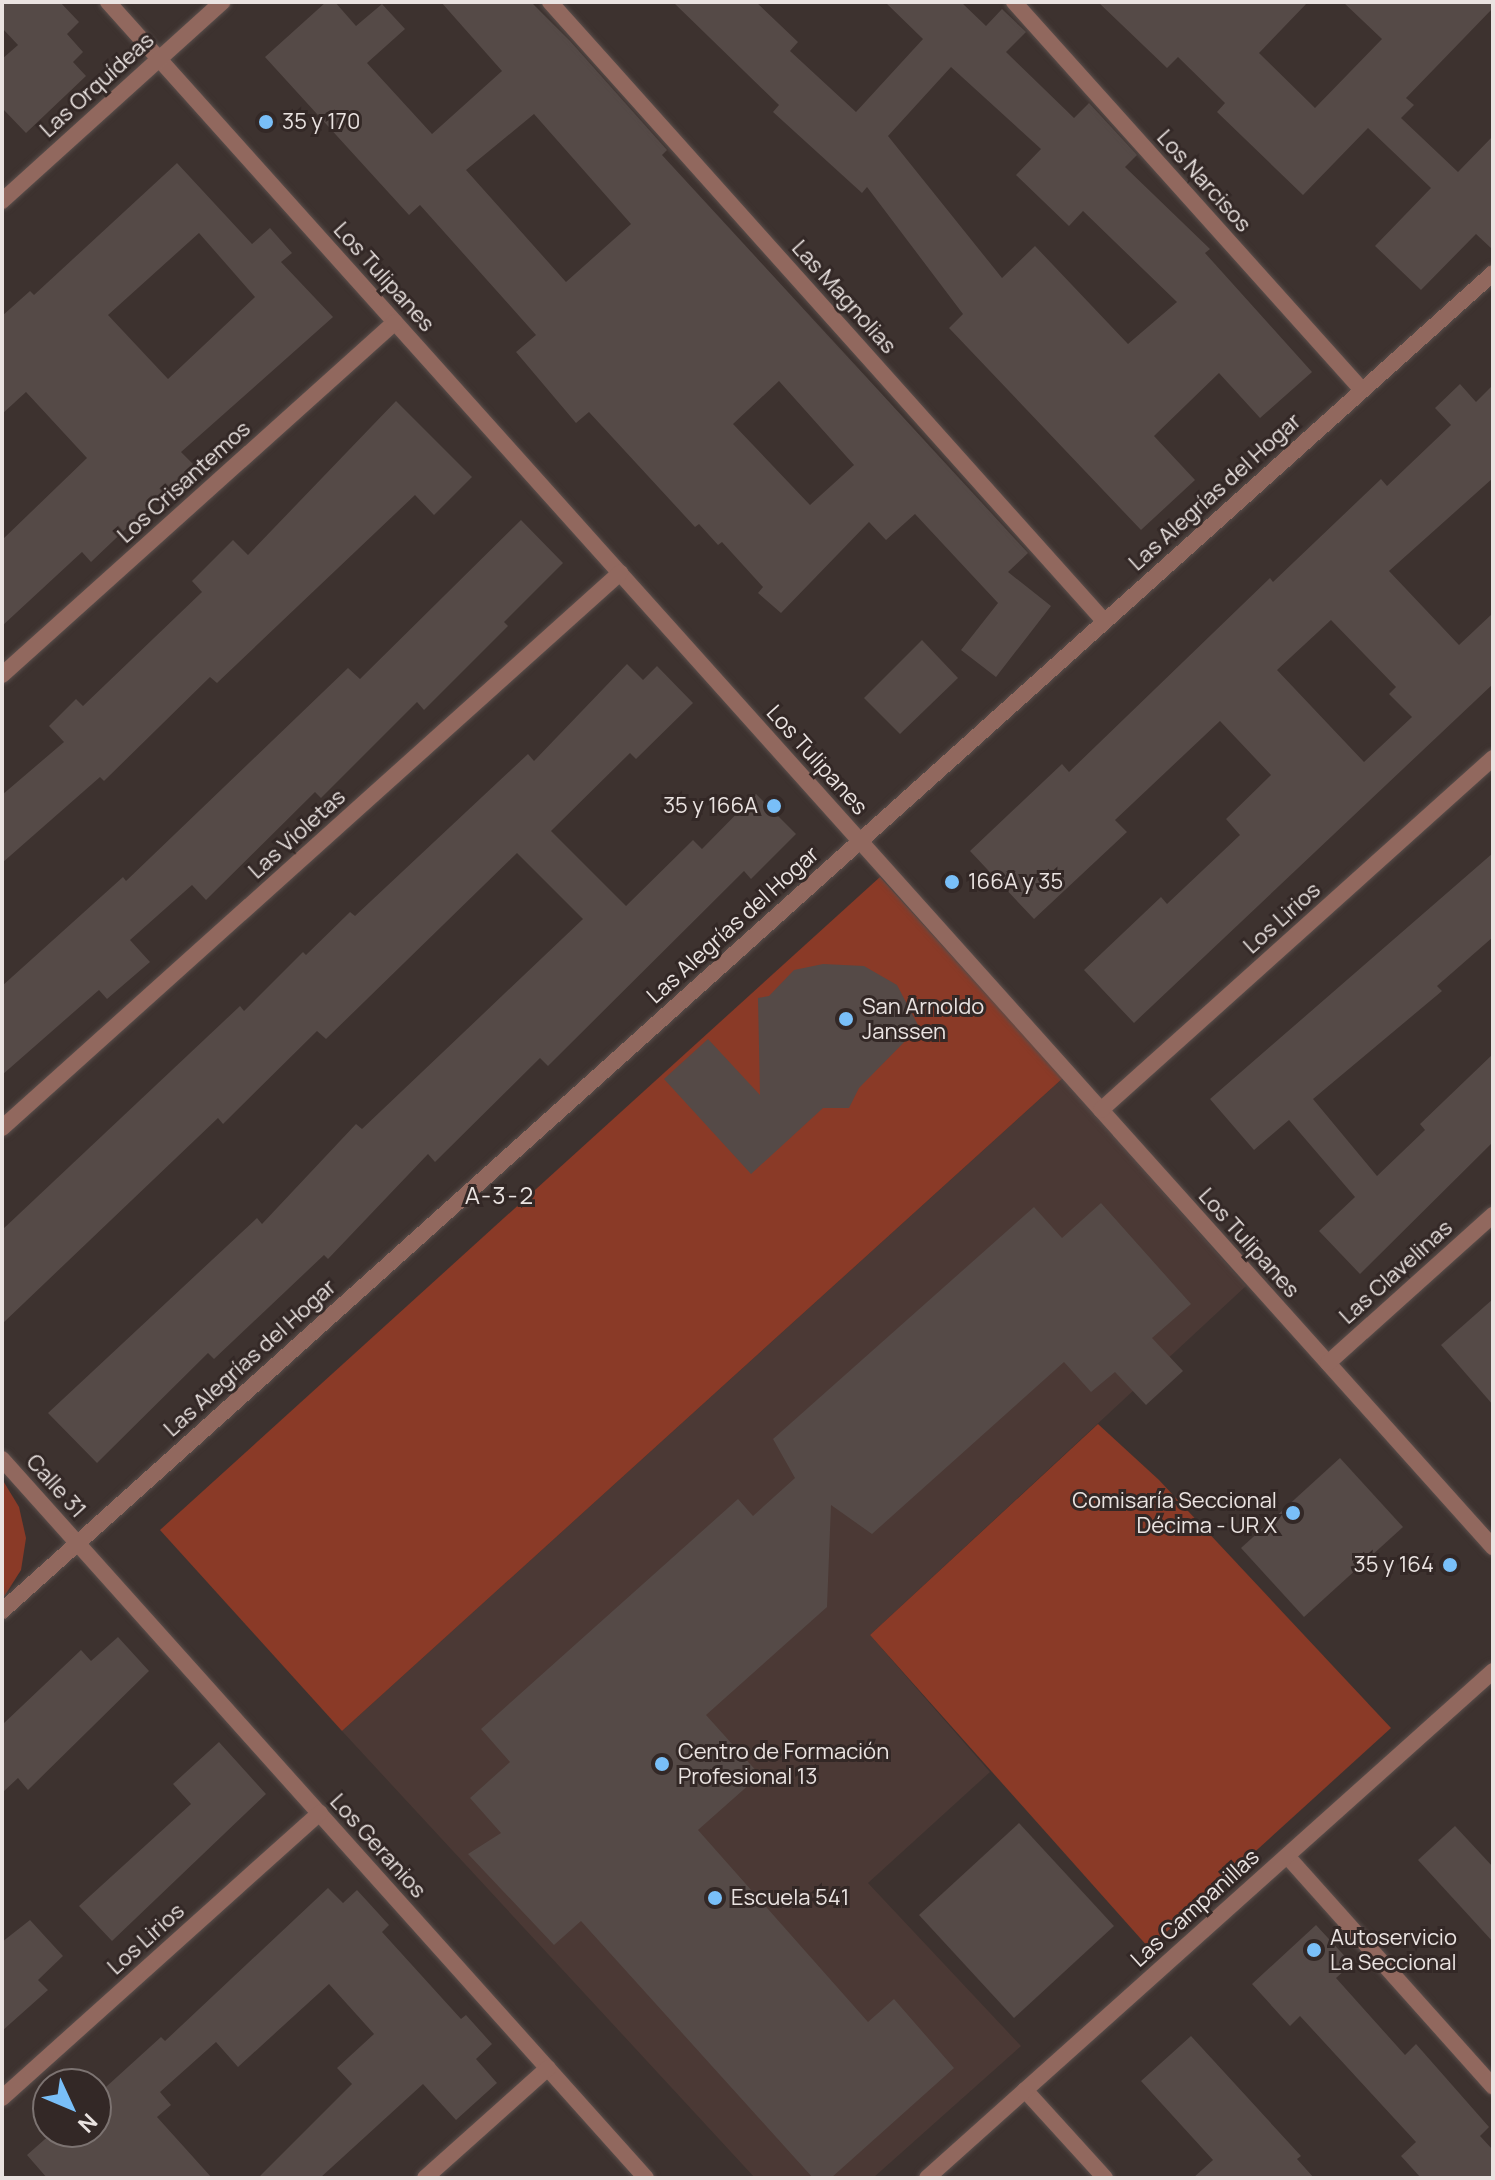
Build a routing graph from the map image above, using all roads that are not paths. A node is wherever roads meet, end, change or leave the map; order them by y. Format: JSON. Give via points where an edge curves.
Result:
{"nodes":[{"id":1,"x":108,"y":2,"type":"edge"},
{"id":2,"x":222,"y":2,"type":"edge"},
{"id":3,"x":550,"y":2,"type":"edge"},
{"id":4,"x":1014,"y":2,"type":"edge"},
{"id":5,"x":159,"y":59,"type":"junction"},
{"id":6,"x":2,"y":201,"type":"edge"},
{"id":7,"x":1493,"y":273,"type":"edge"},
{"id":8,"x":395,"y":322,"type":"junction"},
{"id":9,"x":1362,"y":390,"type":"junction"},
{"id":10,"x":620,"y":573,"type":"junction"},
{"id":11,"x":1104,"y":621,"type":"junction"},
{"id":12,"x":2,"y":675,"type":"edge"},
{"id":13,"x":1493,"y":758,"type":"edge"},
{"id":14,"x":860,"y":841,"type":"junction"},
{"id":15,"x":1101,"y":1110,"type":"junction"},
{"id":16,"x":2,"y":1128,"type":"edge"},
{"id":17,"x":1493,"y":1215,"type":"edge"},
{"id":18,"x":1328,"y":1363,"type":"junction"},
{"id":19,"x":2,"y":1459,"type":"edge"},
{"id":20,"x":77,"y":1543,"type":"junction"},
{"id":21,"x":1493,"y":1547,"type":"edge"},
{"id":22,"x":2,"y":1611,"type":"edge"},
{"id":23,"x":1493,"y":1671,"type":"edge"},
{"id":24,"x":320,"y":1813,"type":"junction"},
{"id":25,"x":1287,"y":1856,"type":"junction"},
{"id":26,"x":548,"y":2068,"type":"junction"},
{"id":27,"x":1493,"y":2086,"type":"edge"},
{"id":28,"x":1025,"y":2090,"type":"junction"},
{"id":29,"x":2,"y":2098,"type":"edge"},
{"id":30,"x":425,"y":2178,"type":"edge"},
{"id":31,"x":646,"y":2178,"type":"edge"},
{"id":32,"x":927,"y":2178,"type":"edge"},
{"id":33,"x":1105,"y":2178,"type":"edge"}],
"edges":[{"from":1,"to":5,"type":"street","name":"Los Tulipanes"},
{"from":2,"to":5,"type":"street","name":"Las Orquídeas"},
{"from":3,"to":11,"type":"street","name":"Las Magnolias"},
{"from":4,"to":9,"type":"street","name":"Los Narcisos"},
{"from":5,"to":6,"type":"street","name":"Las Orquídeas"},
{"from":5,"to":8,"type":"street","name":"Los Tulipanes"},
{"from":7,"to":9,"type":"street","name":"Las Alegrías del Hogar"},
{"from":8,"to":10,"type":"street","name":"Los Tulipanes"},
{"from":8,"to":12,"type":"street","name":"Los Crisantemos"},
{"from":9,"to":11,"type":"street","name":"Las Alegrías del Hogar"},
{"from":10,"to":14,"type":"street","name":"Los Tulipanes"},
{"from":10,"to":16,"type":"street","name":"Las Violetas"},
{"from":11,"to":14,"type":"street","name":"Las Alegrías del Hogar"},
{"from":13,"to":15,"type":"street","name":"Los Lirios"},
{"from":14,"to":15,"type":"street","name":"Los Tulipanes"},
{"from":14,"to":20,"type":"street","name":"Las Alegrías del Hogar"},
{"from":15,"to":18,"type":"street","name":"Los Tulipanes"},
{"from":17,"to":18,"type":"street","name":"Las Clavelinas"},
{"from":18,"to":21,"type":"street","name":"Los Tulipanes"},
{"from":19,"to":20,"type":"street","name":"Calle 31"},
{"from":20,"to":22,"type":"street","name":"Las Alegrías del Hogar"},
{"from":20,"to":24,"type":"street","name":"Los Geranios"},
{"from":23,"to":25,"type":"street","name":"Las Campanillas"},
{"from":24,"to":26,"type":"street","name":"Los Geranios"},
{"from":24,"to":29,"type":"street","name":"Los Lirios"},
{"from":25,"to":27,"type":"street"},
{"from":25,"to":28,"type":"street","name":"Las Campanillas"},
{"from":26,"to":30,"type":"street"},
{"from":26,"to":31,"type":"street","name":"Los Geranios"},
{"from":28,"to":32,"type":"street","name":"Las Campanillas"},
{"from":28,"to":33,"type":"street"}]}
